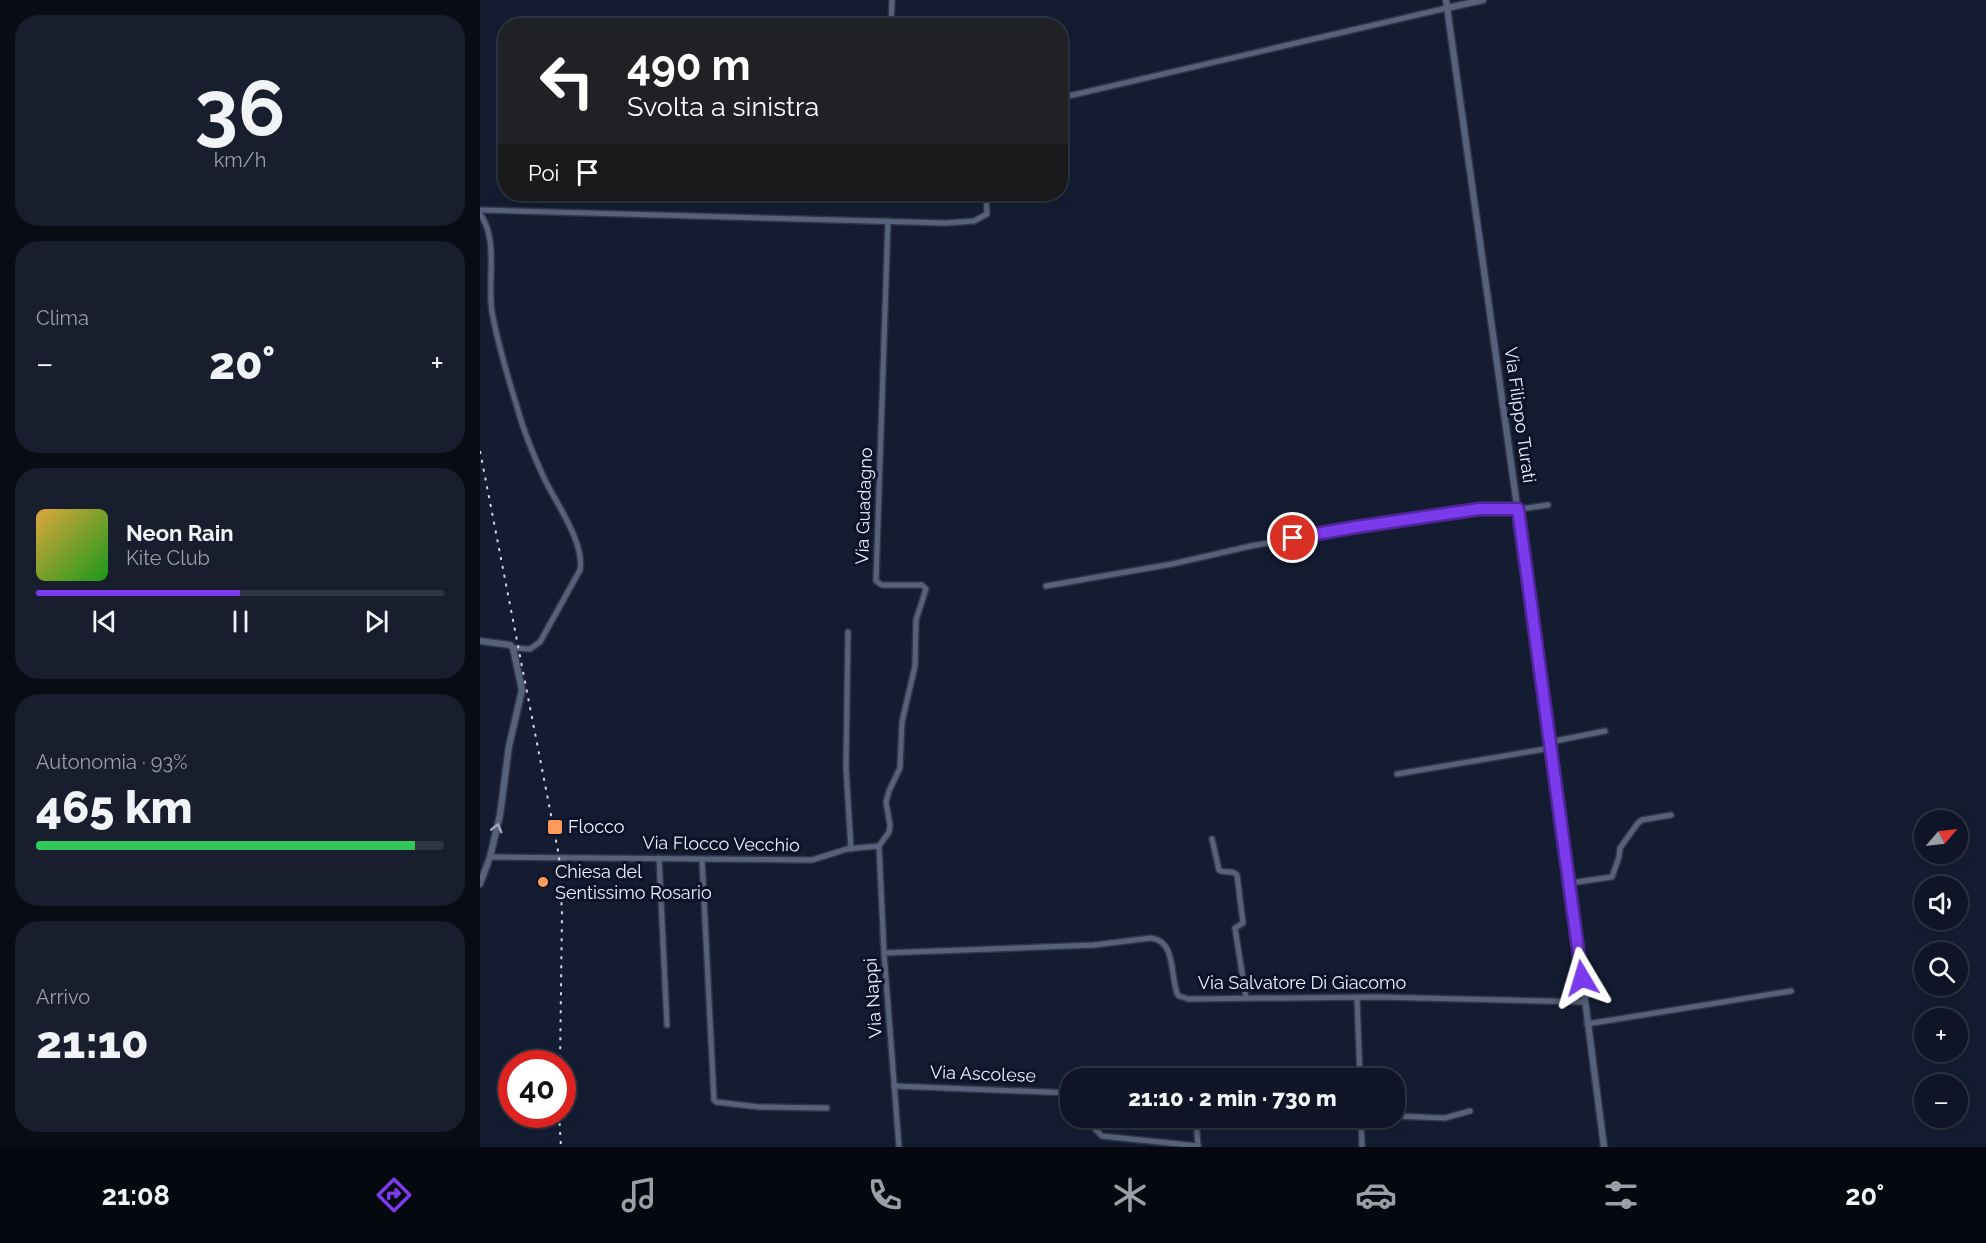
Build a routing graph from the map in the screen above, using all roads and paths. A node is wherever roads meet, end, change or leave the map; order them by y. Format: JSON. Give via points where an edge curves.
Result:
{"nodes":[{"id":1,"x":892,"y":0,"type":"edge"},
{"id":2,"x":1446,"y":0,"type":"edge"},
{"id":3,"x":1483,"y":0,"type":"edge"},
{"id":4,"x":1447,"y":8,"type":"junction"},
{"id":5,"x":891,"y":18,"type":"edge"},
{"id":6,"x":1068,"y":96,"type":"edge"},
{"id":7,"x":986,"y":201,"type":"edge"},
{"id":8,"x":480,"y":212,"type":"edge"},
{"id":9,"x":888,"y":221,"type":"junction"},
{"id":10,"x":1548,"y":505,"type":"dead end"},
{"id":11,"x":1518,"y":509,"type":"junction"},
{"id":12,"x":1046,"y":585,"type":"dead end"},
{"id":13,"x":848,"y":632,"type":"dead end"},
{"id":14,"x":480,"y":641,"type":"edge"},
{"id":15,"x":513,"y":648,"type":"junction"},
{"id":16,"x":1605,"y":731,"type":"dead end"},
{"id":17,"x":1551,"y":745,"type":"junction"},
{"id":18,"x":1397,"y":774,"type":"dead end"},
{"id":19,"x":1671,"y":815,"type":"dead end"},
{"id":20,"x":1212,"y":839,"type":"dead end"},
{"id":21,"x":879,"y":846,"type":"junction"},
{"id":22,"x":851,"y":849,"type":"junction"},
{"id":23,"x":490,"y":857,"type":"junction"},
{"id":24,"x":659,"y":858,"type":"junction"},
{"id":25,"x":702,"y":860,"type":"junction"},
{"id":26,"x":1570,"y":883,"type":"junction"},
{"id":27,"x":480,"y":884,"type":"edge"},
{"id":28,"x":884,"y":953,"type":"junction"},
{"id":29,"x":1791,"y":991,"type":"dead end"},
{"id":30,"x":1246,"y":998,"type":"junction"},
{"id":31,"x":1357,"y":998,"type":"junction"},
{"id":32,"x":1584,"y":1002,"type":"junction"},
{"id":33,"x":1587,"y":1024,"type":"junction"},
{"id":34,"x":667,"y":1025,"type":"dead end"},
{"id":35,"x":1360,"y":1068,"type":"edge"},
{"id":36,"x":894,"y":1086,"type":"junction"},
{"id":37,"x":1060,"y":1093,"type":"edge"},
{"id":38,"x":826,"y":1108,"type":"dead end"},
{"id":39,"x":1470,"y":1111,"type":"dead end"},
{"id":40,"x":1405,"y":1116,"type":"edge"},
{"id":41,"x":1093,"y":1128,"type":"edge"},
{"id":42,"x":1197,"y":1128,"type":"edge"},
{"id":43,"x":1361,"y":1128,"type":"edge"},
{"id":44,"x":898,"y":1147,"type":"edge"},
{"id":45,"x":1198,"y":1147,"type":"edge"},
{"id":46,"x":1362,"y":1147,"type":"edge"},
{"id":47,"x":1604,"y":1147,"type":"edge"}],
"edges":[{"from":1,"to":5,"type":"street"},
{"from":2,"to":4,"type":"street","name":"Via Filippo Turati"},
{"from":3,"to":4,"type":"street"},
{"from":4,"to":6,"type":"street"},
{"from":4,"to":11,"type":"street","name":"Via Filippo Turati"},
{"from":7,"to":9,"type":"street","via":[[987,214],[974,220]]},
{"from":8,"to":9,"type":"street"},
{"from":8,"to":15,"type":"street","via":[[490,237],[492,309],[518,410],[582,560],[540,642],[530,649]]},
{"from":9,"to":21,"type":"street","name":"Via Guadagno","via":[[876,581],[882,585],[922,585],[926,589],[916,620],[915,666],[902,722],[900,768],[886,802],[889,832]]},
{"from":10,"to":11,"type":"street"},
{"from":11,"to":12,"type":"street","via":[[1479,509],[1356,527]]},
{"from":11,"to":17,"type":"street","name":"Via Filippo Turati"},
{"from":13,"to":22,"type":"street","via":[[846,768]]},
{"from":14,"to":15,"type":"street"},
{"from":23,"to":15,"type":"street","one_way":true,"via":[[522,690]]},
{"from":16,"to":17,"type":"street"},
{"from":17,"to":18,"type":"street"},
{"from":17,"to":26,"type":"street","name":"Via Filippo Turati"},
{"from":19,"to":26,"type":"street","via":[[1638,823],[1620,848],[1612,877]]},
{"from":20,"to":30,"type":"street","via":[[1219,870],[1237,875],[1243,923],[1235,928]]},
{"from":21,"to":22,"type":"street","name":"Via Flocco Vecchio"},
{"from":21,"to":28,"type":"street","name":"Via Nappi"},
{"from":22,"to":25,"type":"street","name":"Via Flocco Vecchio","via":[[812,860]]},
{"from":23,"to":24,"type":"street","name":"Via Flocco Vecchio"},
{"from":23,"to":27,"type":"street"},
{"from":24,"to":25,"type":"street","name":"Via Flocco Vecchio"},
{"from":24,"to":34,"type":"street"},
{"from":25,"to":38,"type":"street","via":[[715,1101],[759,1107]]},
{"from":26,"to":32,"type":"street","name":"Via Filippo Turati"},
{"from":28,"to":30,"type":"street","name":"Via Salvatore Di Giacomo","via":[[1094,945],[1151,938],[1167,947],[1179,996]]},
{"from":28,"to":36,"type":"street","name":"Via Nappi"},
{"from":29,"to":33,"type":"street"},
{"from":30,"to":31,"type":"street","name":"Via Salvatore Di Giacomo"},
{"from":31,"to":32,"type":"street","name":"Via Salvatore Di Giacomo"},
{"from":31,"to":35,"type":"street"},
{"from":32,"to":33,"type":"street","name":"Via Filippo Turati"},
{"from":33,"to":47,"type":"street","name":"Via Filippo Turati"},
{"from":36,"to":37,"type":"street","name":"Via Ascolese"},
{"from":36,"to":44,"type":"street","name":"Via Nappi"},
{"from":39,"to":40,"type":"street","via":[[1445,1118]]},
{"from":41,"to":45,"type":"street","via":[[1107,1137]]},
{"from":42,"to":45,"type":"street"},
{"from":43,"to":46,"type":"street"}]}
